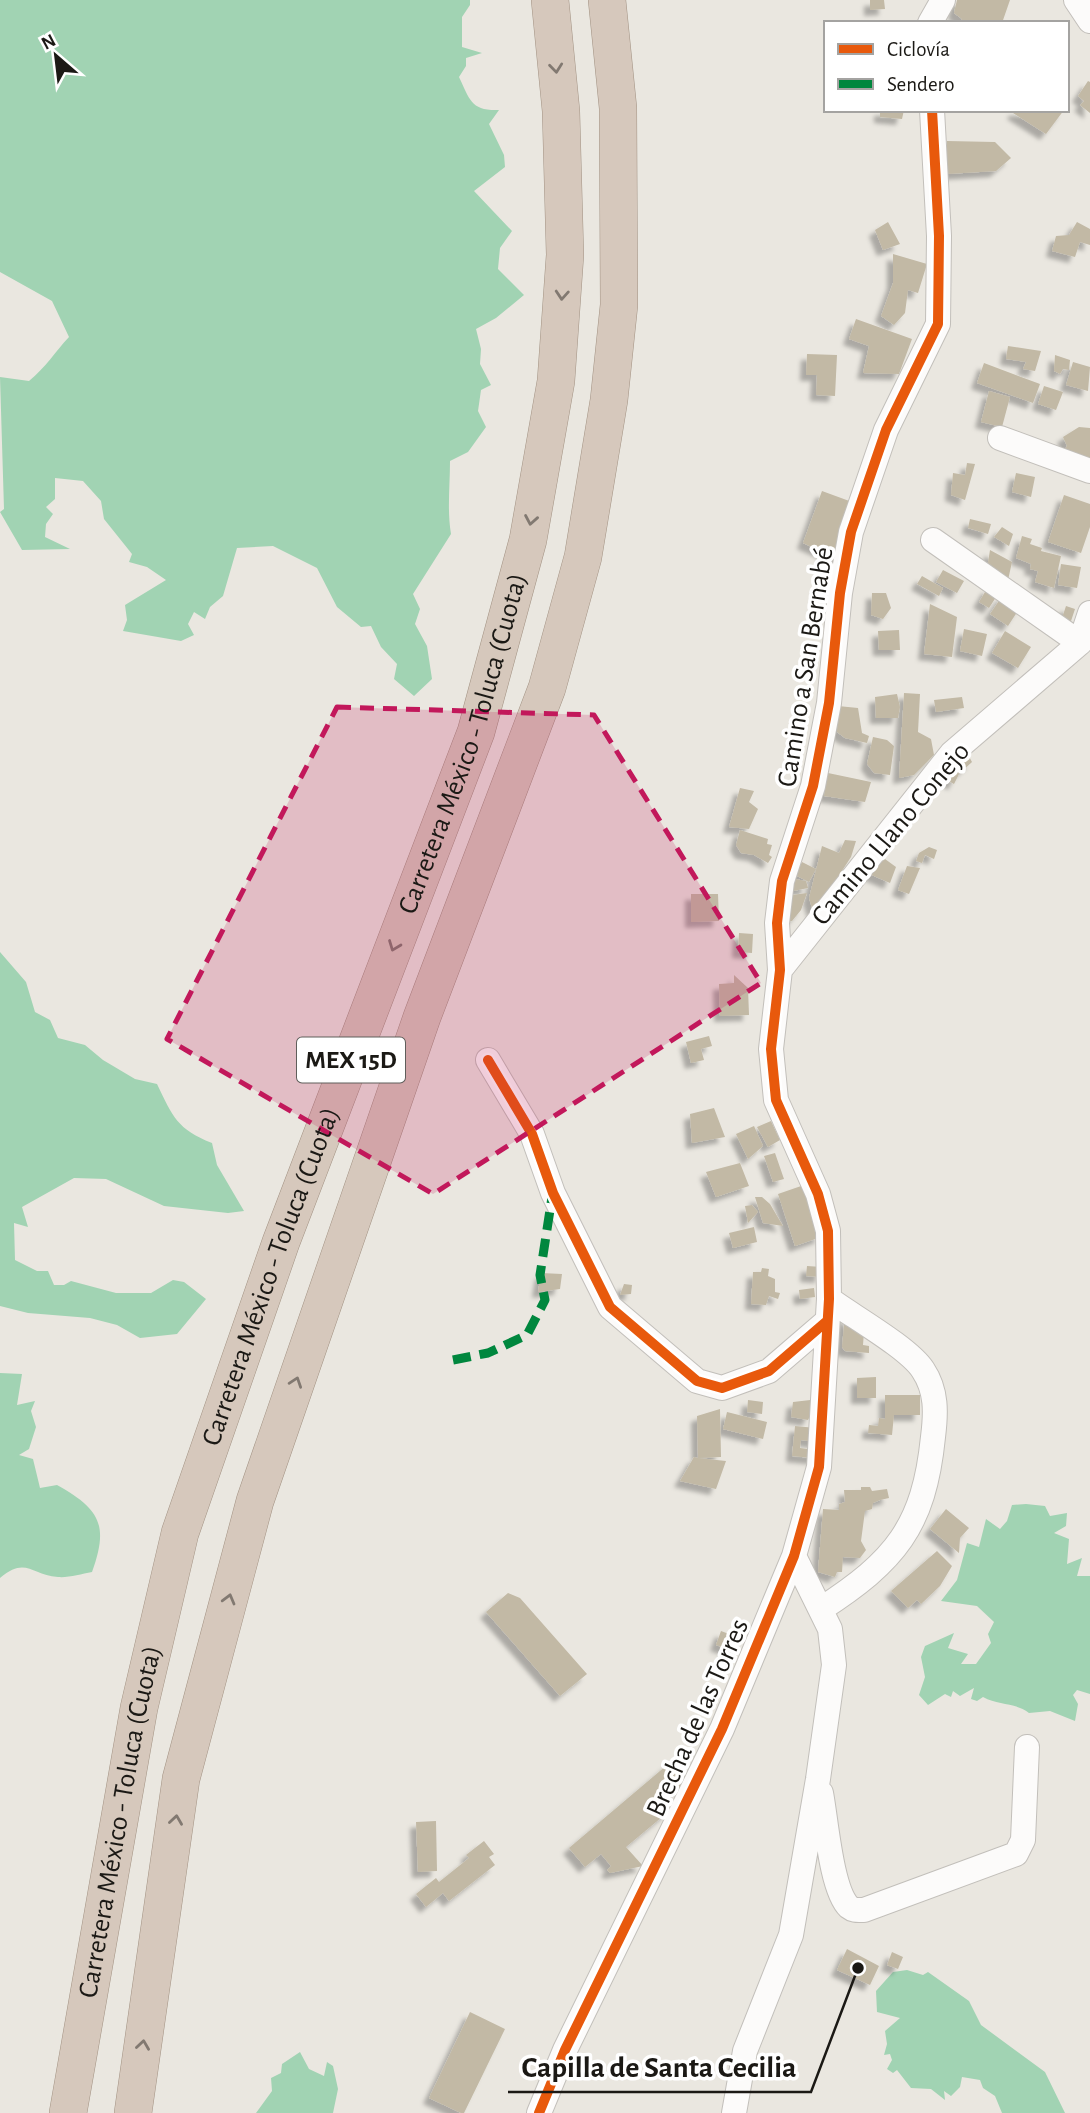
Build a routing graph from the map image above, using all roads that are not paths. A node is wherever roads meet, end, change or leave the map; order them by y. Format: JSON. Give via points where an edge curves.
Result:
{"nodes":[{"id":1,"x":550,"y":0,"type":"edge"},
{"id":2,"x":607,"y":0,"type":"edge"},
{"id":3,"x":924,"y":0,"type":"edge"},
{"id":4,"x":943,"y":0,"type":"edge"},
{"id":5,"x":1076,"y":0,"type":"edge"},
{"id":6,"x":1090,"y":20,"type":"edge"},
{"id":7,"x":928,"y":21,"type":"edge"},
{"id":8,"x":929,"y":21,"type":"edge"},
{"id":9,"x":932,"y":112,"type":"edge"},
{"id":10,"x":1000,"y":438,"type":"dead end"},
{"id":11,"x":1090,"y":471,"type":"edge"},
{"id":12,"x":933,"y":540,"type":"dead end"},
{"id":13,"x":1090,"y":613,"type":"edge"},
{"id":14,"x":1080,"y":643,"type":"junction"},
{"id":15,"x":780,"y":970,"type":"junction"},
{"id":16,"x":488,"y":1060,"type":"dead end"},
{"id":17,"x":828,"y":1310,"type":"junction"},
{"id":18,"x":794,"y":1556,"type":"junction"},
{"id":19,"x":821,"y":1608,"type":"junction"},
{"id":20,"x":1027,"y":1747,"type":"dead end"},
{"id":21,"x":818,"y":1779,"type":"junction"},
{"id":22,"x":68,"y":2113,"type":"edge"},
{"id":23,"x":133,"y":2113,"type":"edge"},
{"id":24,"x":539,"y":2113,"type":"edge"},
{"id":25,"x":734,"y":2113,"type":"edge"}],
"edges":[{"from":1,"to":22,"type":"highway","name":"Carretera México - Toluca (Cuota)","number":"MEX 15D","one_way":true,"via":[[561,111],[565,256],[556,381],[528,540],[476,732],[281,1242],[180,1533],[139,1708]]},
{"from":23,"to":2,"type":"highway","name":"Carretera México - Toluca (Cuota)","number":"MEX 15D","one_way":true,"via":[[181,1779],[255,1501],[422,1017],[547,688],[583,557],[609,400],[619,305],[618,108]]},
{"from":3,"to":7,"type":"street"},
{"from":4,"to":8,"type":"street"},
{"from":5,"to":6,"type":"street"},
{"from":9,"to":15,"type":"street","name":"Camino a San Bernabé","via":[[938,324],[886,430],[851,532],[831,691],[813,786],[782,881],[777,923]]},
{"from":10,"to":11,"type":"street"},
{"from":12,"to":14,"type":"street"},
{"from":13,"to":14,"type":"street"},
{"from":14,"to":15,"type":"street","name":"Camino Llano Conejo","via":[[952,753]]},
{"from":15,"to":17,"type":"street","name":"Camino a San Bernabé","via":[[771,1049],[776,1100],[818,1194],[828,1231]]},
{"from":16,"to":17,"type":"street","via":[[532,1134],[553,1193],[610,1307],[697,1381],[722,1388],[769,1371]]},
{"from":17,"to":18,"type":"street","name":"Brecha de las Torres","via":[[820,1466]]},
{"from":17,"to":19,"type":"street","via":[[922,1368],[935,1395],[926,1487],[899,1544],[864,1581]]},
{"from":18,"to":19,"type":"street"},
{"from":18,"to":24,"type":"street","name":"Brecha de las Torres","via":[[722,1729],[565,2050]]},
{"from":19,"to":21,"type":"street","via":[[835,1650]]},
{"from":20,"to":21,"type":"street","via":[[1023,1840],[1016,1854],[864,1910],[848,1906],[839,1887]]},
{"from":21,"to":25,"type":"street","via":[[791,1935],[746,2051]]}]}
